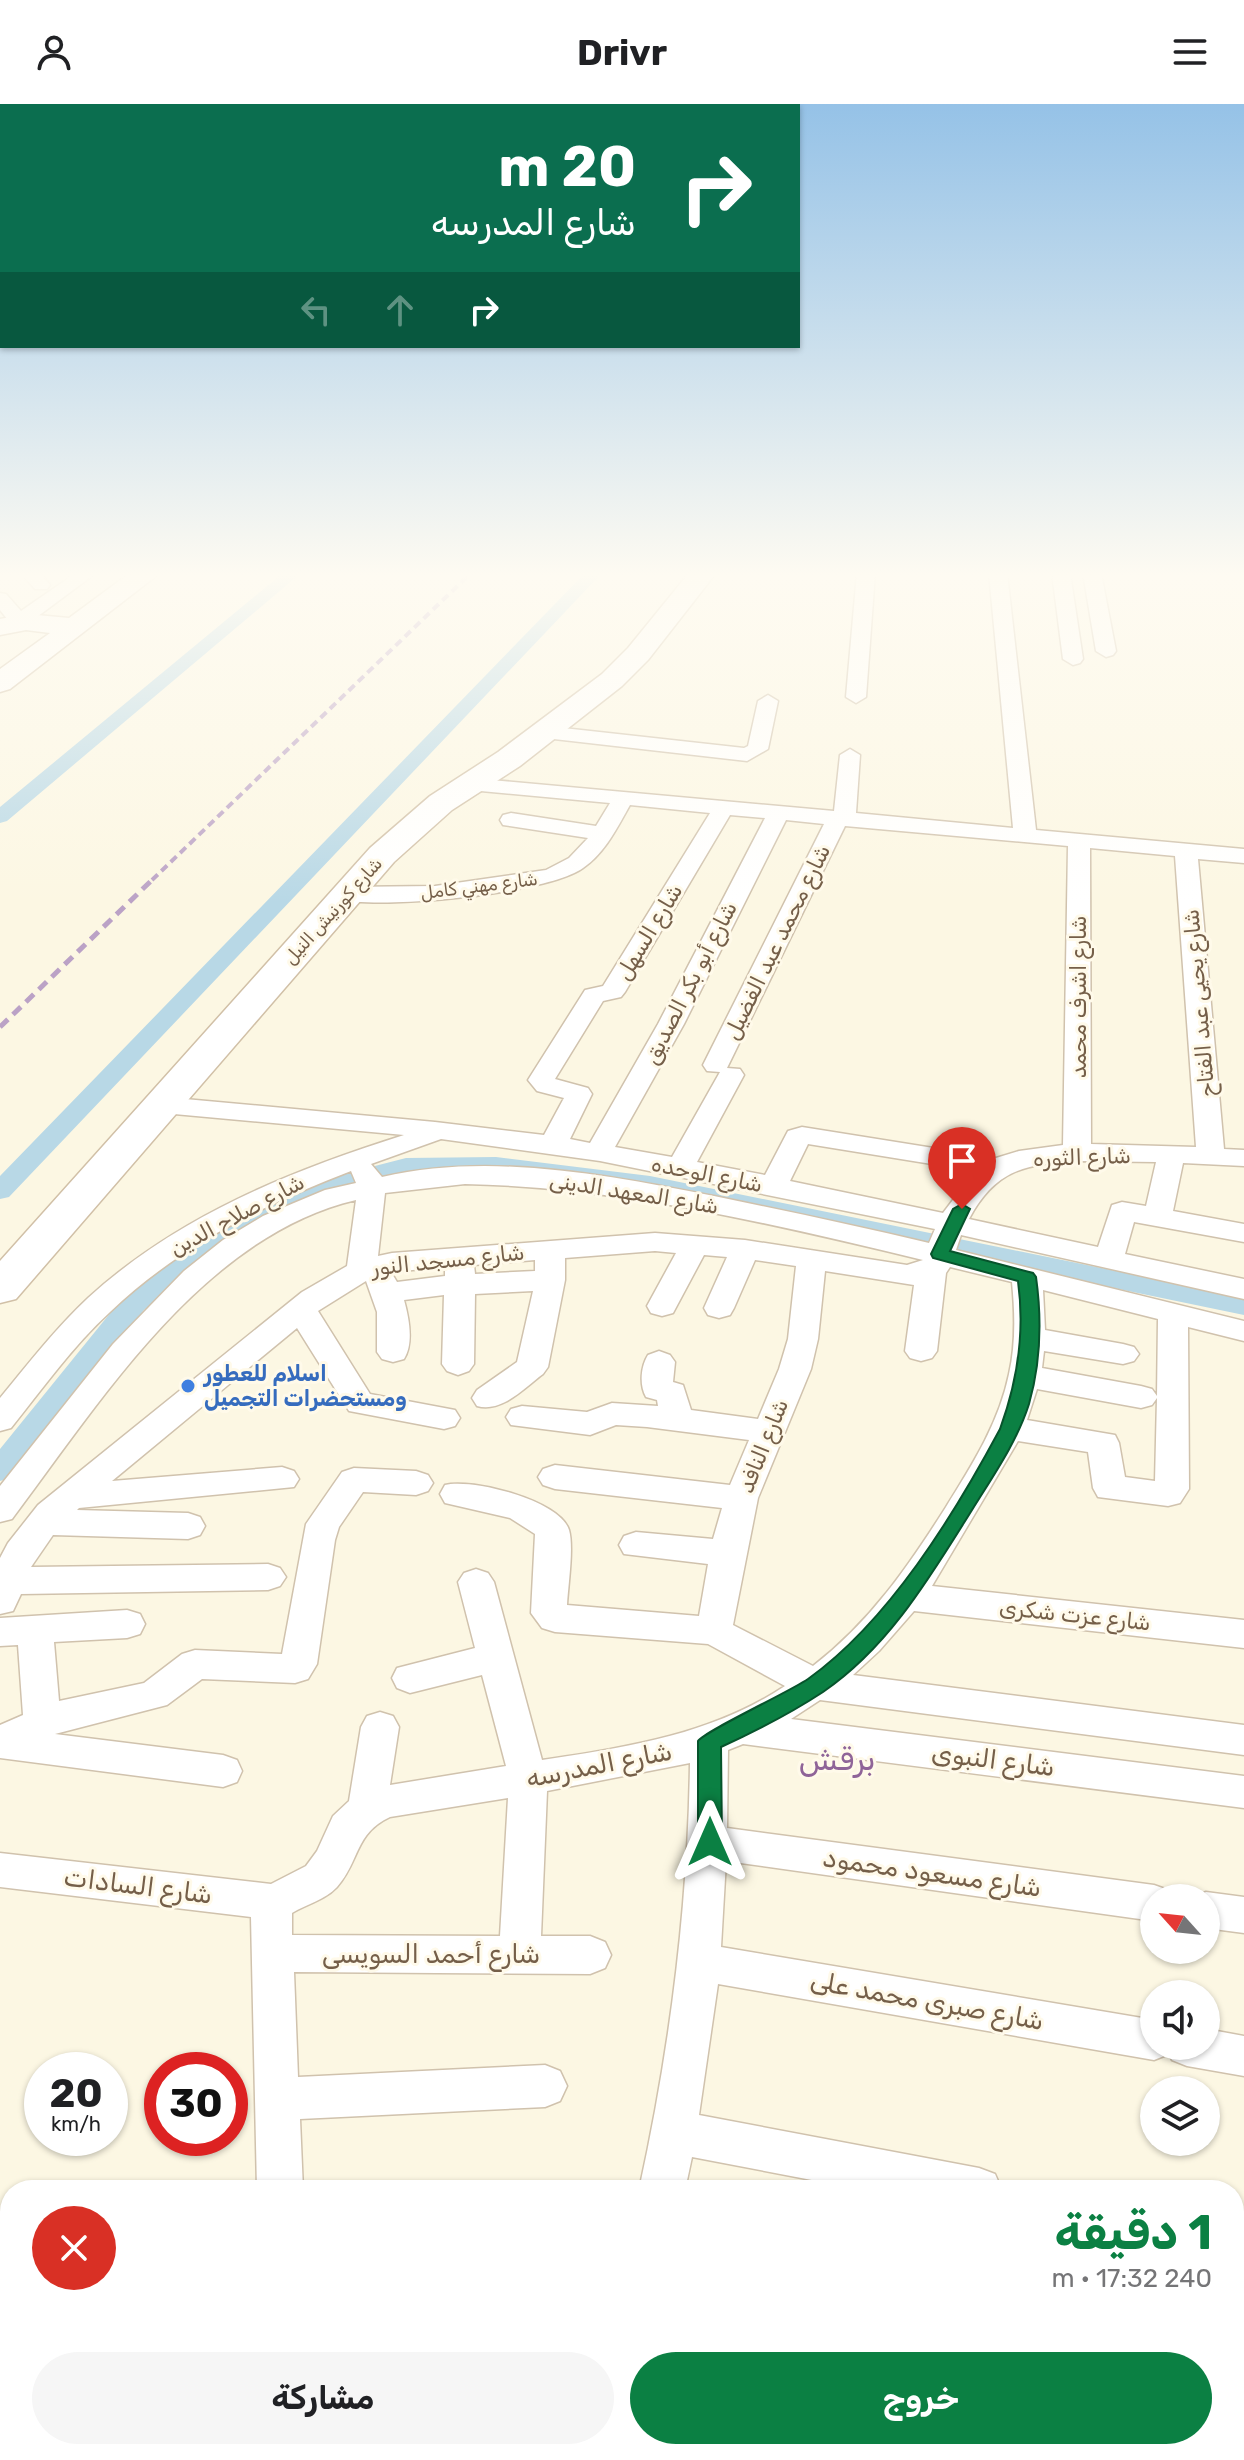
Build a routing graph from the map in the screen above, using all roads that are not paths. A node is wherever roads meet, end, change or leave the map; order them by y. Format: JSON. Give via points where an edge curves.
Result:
{"nodes":[{"id":1,"x":607,"y":683,"type":"edge"},
{"id":2,"x":857,"y":683,"type":"edge"},
{"id":3,"x":1009,"y":683,"type":"edge"},
{"id":4,"x":856,"y":697,"type":"dead end"},
{"id":5,"x":768,"y":701,"type":"dead end"},
{"id":6,"x":545,"y":732,"type":"junction"},
{"id":7,"x":850,"y":755,"type":"dead end"},
{"id":8,"x":470,"y":784,"type":"junction"},
{"id":9,"x":624,"y":798,"type":"junction"},
{"id":10,"x":724,"y":807,"type":"junction"},
{"id":11,"x":779,"y":812,"type":"junction"},
{"id":12,"x":841,"y":818,"type":"junction"},
{"id":13,"x":511,"y":820,"type":"dead end"},
{"id":14,"x":602,"y":833,"type":"junction"},
{"id":15,"x":1025,"y":835,"type":"junction"},
{"id":16,"x":1079,"y":840,"type":"junction"},
{"id":17,"x":1186,"y":850,"type":"junction"},
{"id":18,"x":1244,"y":856,"type":"edge"},
{"id":19,"x":345,"y":894,"type":"junction"},
{"id":20,"x":163,"y":1105,"type":"junction"},
{"id":21,"x":442,"y":1132,"type":"junction"},
{"id":22,"x":553,"y":1145,"type":"junction"},
{"id":23,"x":598,"y":1153,"type":"junction"},
{"id":24,"x":1077,"y":1153,"type":"junction"},
{"id":25,"x":1171,"y":1156,"type":"junction"},
{"id":26,"x":1211,"y":1157,"type":"junction"},
{"id":27,"x":1244,"y":1158,"type":"edge"},
{"id":28,"x":999,"y":1167,"type":"junction"},
{"id":29,"x":680,"y":1168,"type":"junction"},
{"id":30,"x":365,"y":1172,"type":"junction"},
{"id":31,"x":773,"y":1187,"type":"junction"},
{"id":32,"x":1158,"y":1216,"type":"junction"},
{"id":33,"x":1244,"y":1233,"type":"edge"},
{"id":34,"x":695,"y":1244,"type":"junction"},
{"id":35,"x":550,"y":1249,"type":"junction"},
{"id":36,"x":745,"y":1249,"type":"junction"},
{"id":37,"x":940,"y":1251,"type":"junction"},
{"id":38,"x":1109,"y":1260,"type":"junction"},
{"id":39,"x":811,"y":1261,"type":"junction"},
{"id":40,"x":460,"y":1271,"type":"junction"},
{"id":41,"x":374,"y":1276,"type":"junction"},
{"id":42,"x":1027,"y":1277,"type":"junction"},
{"id":43,"x":550,"y":1280,"type":"junction"},
{"id":44,"x":1244,"y":1288,"type":"edge"},
{"id":45,"x":0,"y":1289,"type":"edge"},
{"id":46,"x":662,"y":1306,"type":"dead end"},
{"id":47,"x":719,"y":1308,"type":"dead end"},
{"id":48,"x":301,"y":1309,"type":"junction"},
{"id":49,"x":1173,"y":1313,"type":"junction"},
{"id":50,"x":1244,"y":1331,"type":"edge"},
{"id":51,"x":1031,"y":1338,"type":"junction"},
{"id":52,"x":921,"y":1351,"type":"dead end"},
{"id":53,"x":393,"y":1352,"type":"dead end"},
{"id":54,"x":1123,"y":1354,"type":"dead end"},
{"id":55,"x":659,"y":1362,"type":"dead end"},
{"id":56,"x":458,"y":1364,"type":"dead end"},
{"id":57,"x":1026,"y":1376,"type":"junction"},
{"id":58,"x":1141,"y":1397,"type":"dead end"},
{"id":59,"x":488,"y":1398,"type":"dead end"},
{"id":60,"x":522,"y":1417,"type":"dead end"},
{"id":61,"x":444,"y":1418,"type":"dead end"},
{"id":62,"x":676,"y":1419,"type":"junction"},
{"id":63,"x":0,"y":1420,"type":"edge"},
{"id":64,"x":1010,"y":1429,"type":"junction"},
{"id":65,"x":767,"y":1431,"type":"junction"},
{"id":66,"x":555,"y":1477,"type":"dead end"},
{"id":67,"x":282,"y":1479,"type":"dead end"},
{"id":68,"x":416,"y":1483,"type":"dead end"},
{"id":69,"x":457,"y":1494,"type":"dead end"},
{"id":70,"x":70,"y":1497,"type":"junction"},
{"id":71,"x":741,"y":1498,"type":"junction"},
{"id":72,"x":110,"y":1509,"type":"junction"},
{"id":73,"x":0,"y":1510,"type":"edge"},
{"id":74,"x":43,"y":1522,"type":"junction"},
{"id":75,"x":188,"y":1526,"type":"dead end"},
{"id":76,"x":636,"y":1545,"type":"dead end"},
{"id":77,"x":728,"y":1553,"type":"junction"},
{"id":78,"x":268,"y":1577,"type":"dead end"},
{"id":79,"x":476,"y":1582,"type":"dead end"},
{"id":80,"x":3,"y":1591,"type":"edge"},
{"id":81,"x":906,"y":1597,"type":"junction"},
{"id":82,"x":127,"y":1624,"type":"dead end"},
{"id":83,"x":714,"y":1631,"type":"junction"},
{"id":84,"x":18,"y":1632,"type":"edge"},
{"id":85,"x":1244,"y":1634,"type":"edge"},
{"id":86,"x":496,"y":1658,"type":"junction"},
{"id":87,"x":410,"y":1678,"type":"dead end"},
{"id":88,"x":816,"y":1685,"type":"junction"},
{"id":89,"x":42,"y":1724,"type":"junction"},
{"id":90,"x":380,"y":1727,"type":"dead end"},
{"id":91,"x":725,"y":1734,"type":"junction"},
{"id":92,"x":1244,"y":1740,"type":"edge"},
{"id":93,"x":0,"y":1742,"type":"edge"},
{"id":94,"x":223,"y":1771,"type":"dead end"},
{"id":95,"x":528,"y":1778,"type":"junction"},
{"id":96,"x":1244,"y":1792,"type":"edge"},
{"id":97,"x":367,"y":1808,"type":"junction"},
{"id":98,"x":710,"y":1842,"type":"junction"},
{"id":99,"x":0,"y":1870,"type":"edge"},
{"id":100,"x":1140,"y":1901,"type":"edge"},
{"id":101,"x":275,"y":1902,"type":"junction"},
{"id":102,"x":1220,"y":1912,"type":"edge"},
{"id":103,"x":1244,"y":1915,"type":"edge"},
{"id":104,"x":272,"y":1953,"type":"junction"},
{"id":105,"x":520,"y":1954,"type":"junction"},
{"id":106,"x":590,"y":1955,"type":"dead end"},
{"id":107,"x":701,"y":1962,"type":"junction"},
{"id":108,"x":1140,"y":2038,"type":"edge"},
{"id":109,"x":1220,"y":2052,"type":"edge"},
{"id":110,"x":1244,"y":2056,"type":"edge"},
{"id":111,"x":545,"y":2086,"type":"dead end"},
{"id":112,"x":277,"y":2099,"type":"junction"},
{"id":113,"x":675,"y":2132,"type":"junction"},
{"id":114,"x":280,"y":2180,"type":"edge"},
{"id":115,"x":664,"y":2180,"type":"edge"},
{"id":116,"x":927,"y":2180,"type":"edge"}],
"edges":[{"from":1,"to":6,"type":"main road","name":"شارع كورنيش النيل"},
{"from":2,"to":4,"type":"street"},
{"from":3,"to":15,"type":"street"},
{"from":5,"to":6,"type":"street","via":[[758,749],[747,755]]},
{"from":6,"to":8,"type":"main road","name":"شارع كورنيش النيل"},
{"from":7,"to":12,"type":"street"},
{"from":8,"to":9,"type":"street"},
{"from":8,"to":19,"type":"main road","name":"شارع كورنيش النيل","via":[[413,826]]},
{"from":9,"to":10,"type":"street"},
{"from":9,"to":14,"type":"street","name":"شارع مهني كامل"},
{"from":10,"to":11,"type":"street"},
{"from":10,"to":22,"type":"street","name":"شارع السهل","via":[[612,992],[594,995],[541,1080],[579,1094]]},
{"from":11,"to":12,"type":"street"},
{"from":11,"to":23,"type":"street","name":"شارع أبو بكر الصديق"},
{"from":12,"to":15,"type":"street"},
{"from":12,"to":29,"type":"street","name":"شارع محمد عبد الفضيل"},
{"from":13,"to":14,"type":"street"},
{"from":14,"to":19,"type":"street","name":"شارع مهني كامل","via":[[579,863],[551,876],[435,893]]},
{"from":15,"to":16,"type":"street"},
{"from":16,"to":17,"type":"street"},
{"from":16,"to":24,"type":"street","name":"شارع اشرف محمد"},
{"from":17,"to":18,"type":"street"},
{"from":17,"to":26,"type":"street","name":"شارع يحيى عبد الفتاح"},
{"from":19,"to":20,"type":"main road","name":"شارع كورنيش النيل"},
{"from":20,"to":21,"type":"street","name":"شارع الوحده"},
{"from":20,"to":45,"type":"main road","name":"شارع كورنيش النيل"},
{"from":21,"to":22,"type":"street","name":"شارع الوحده"},
{"from":21,"to":30,"type":"street","name":"شارع صلاح الدين"},
{"from":22,"to":23,"type":"street","name":"شارع الوحده"},
{"from":23,"to":29,"type":"street","name":"شارع الوحده"},
{"from":24,"to":25,"type":"street","name":"شارع الثوره"},
{"from":24,"to":28,"type":"street","name":"شارع الثوره","via":[[1044,1154]]},
{"from":25,"to":26,"type":"street","name":"شارع الثوره"},
{"from":25,"to":32,"type":"street"},
{"from":26,"to":27,"type":"street","name":"شارع الثوره"},
{"from":28,"to":31,"type":"street","via":[[802,1135]]},
{"from":28,"to":37,"type":"street","name":"شارع الثوره","via":[[972,1193]]},
{"from":29,"to":31,"type":"street","name":"شارع الوحده"},
{"from":30,"to":37,"type":"street","name":"شارع المعهد الدينى","via":[[589,1182]]},
{"from":30,"to":41,"type":"street"},
{"from":30,"to":63,"type":"street","name":"شارع صلاح الدين","via":[[258,1199],[149,1264],[82,1322]]},
{"from":30,"to":73,"type":"street","name":"شارع المعهد الدينى","via":[[320,1202],[272,1223],[193,1281],[130,1345]]},
{"from":31,"to":37,"type":"street","name":"شارع الوحده"},
{"from":32,"to":33,"type":"street"},
{"from":32,"to":38,"type":"street","via":[[1119,1213]]},
{"from":34,"to":35,"type":"street","name":"شارع مسجد النور"},
{"from":34,"to":36,"type":"street","name":"شارع مسجد النور"},
{"from":34,"to":46,"type":"street"},
{"from":35,"to":40,"type":"street","name":"شارع مسجد النور"},
{"from":35,"to":43,"type":"street"},
{"from":36,"to":39,"type":"street","name":"شارع مسجد النور"},
{"from":36,"to":47,"type":"street"},
{"from":37,"to":38,"type":"street","name":"شارع الوحده"},
{"from":37,"to":39,"type":"street","name":"شارع مسجد النور","via":[[907,1275]]},
{"from":37,"to":42,"type":"street","name":"شارع المعهد الدينى"},
{"from":37,"to":52,"type":"street"},
{"from":38,"to":44,"type":"street","name":"شارع الوحده"},
{"from":39,"to":65,"type":"street","name":"شارع النافد","via":[[803,1339]]},
{"from":40,"to":41,"type":"street","name":"شارع مسجد النور","via":[[392,1262]]},
{"from":40,"to":43,"type":"street"},
{"from":40,"to":56,"type":"street"},
{"from":41,"to":48,"type":"street","name":"شارع مسجد النور","via":[[335,1282]]},
{"from":41,"to":53,"type":"street","via":[[395,1321]]},
{"from":42,"to":49,"type":"street","name":"شارع المعهد الدينى"},
{"from":42,"to":51,"type":"street","name":"شارع المدرسه"},
{"from":43,"to":59,"type":"street","via":[[532,1367]]},
{"from":48,"to":61,"type":"street","via":[[360,1403]]},
{"from":48,"to":70,"type":"street","name":"شارع مسجد النور"},
{"from":49,"to":50,"type":"street","name":"شارع المعهد الدينى"},
{"from":49,"to":64,"type":"street","via":[[1168,1494],[1110,1488],[1103,1443]]},
{"from":51,"to":54,"type":"street"},
{"from":51,"to":57,"type":"street","name":"شارع المدرسه"},
{"from":55,"to":62,"type":"street","via":[[657,1389],[672,1393]]},
{"from":57,"to":58,"type":"street"},
{"from":57,"to":64,"type":"street","name":"شارع المدرسه"},
{"from":60,"to":62,"type":"street","via":[[590,1424],[612,1414]]},
{"from":62,"to":65,"type":"street"},
{"from":64,"to":81,"type":"street","name":"شارع المدرسه"},
{"from":65,"to":71,"type":"street","name":"شارع النافد"},
{"from":66,"to":71,"type":"street"},
{"from":67,"to":72,"type":"street"},
{"from":68,"to":89,"type":"street","via":[[354,1480],[323,1524],[295,1669],[203,1662],[154,1695]]},
{"from":69,"to":83,"type":"street","via":[[546,1523],[552,1531],[549,1613],[555,1618]]},
{"from":70,"to":72,"type":"street"},
{"from":70,"to":74,"type":"street","name":"شارع مسجد النور"},
{"from":71,"to":77,"type":"street","name":"شارع النافد"},
{"from":72,"to":74,"type":"street"},
{"from":72,"to":75,"type":"street"},
{"from":74,"to":80,"type":"street","name":"شارع مسجد النور","via":[[20,1552]]},
{"from":76,"to":77,"type":"street"},
{"from":77,"to":83,"type":"street","name":"شارع النافد"},
{"from":78,"to":80,"type":"street"},
{"from":79,"to":86,"type":"street"},
{"from":81,"to":85,"type":"street","name":"شارع عزت شكرى"},
{"from":81,"to":88,"type":"street","name":"شارع المدرسه"},
{"from":82,"to":84,"type":"street"},
{"from":83,"to":88,"type":"street"},
{"from":84,"to":89,"type":"street"},
{"from":86,"to":87,"type":"street"},
{"from":86,"to":95,"type":"street"},
{"from":88,"to":91,"type":"street","name":"شارع المدرسه"},
{"from":88,"to":92,"type":"street"},
{"from":89,"to":93,"type":"street"},
{"from":90,"to":97,"type":"street"},
{"from":91,"to":95,"type":"street","name":"شارع المدرسه","via":[[658,1757]]},
{"from":91,"to":96,"type":"street","name":"شارع النبوى"},
{"from":91,"to":98,"type":"street"},
{"from":93,"to":94,"type":"street"},
{"from":95,"to":97,"type":"street","name":"شارع المدرسه"},
{"from":95,"to":105,"type":"street"},
{"from":97,"to":101,"type":"street","via":[[343,1832],[321,1878]]},
{"from":98,"to":100,"type":"street","name":"شارع مسعود محمود"},
{"from":98,"to":107,"type":"street"},
{"from":99,"to":101,"type":"street","name":"شارع السادات"},
{"from":101,"to":104,"type":"street"},
{"from":102,"to":103,"type":"street"},
{"from":104,"to":105,"type":"street","name":"شارع أحمد السويسى"},
{"from":104,"to":112,"type":"street"},
{"from":105,"to":106,"type":"street","name":"شارع أحمد السويسى"},
{"from":107,"to":108,"type":"street","name":"شارع صبرى محمد على"},
{"from":107,"to":113,"type":"street"},
{"from":109,"to":110,"type":"street"},
{"from":111,"to":112,"type":"street"},
{"from":112,"to":114,"type":"street"},
{"from":113,"to":115,"type":"street"},
{"from":113,"to":116,"type":"street"}]}
